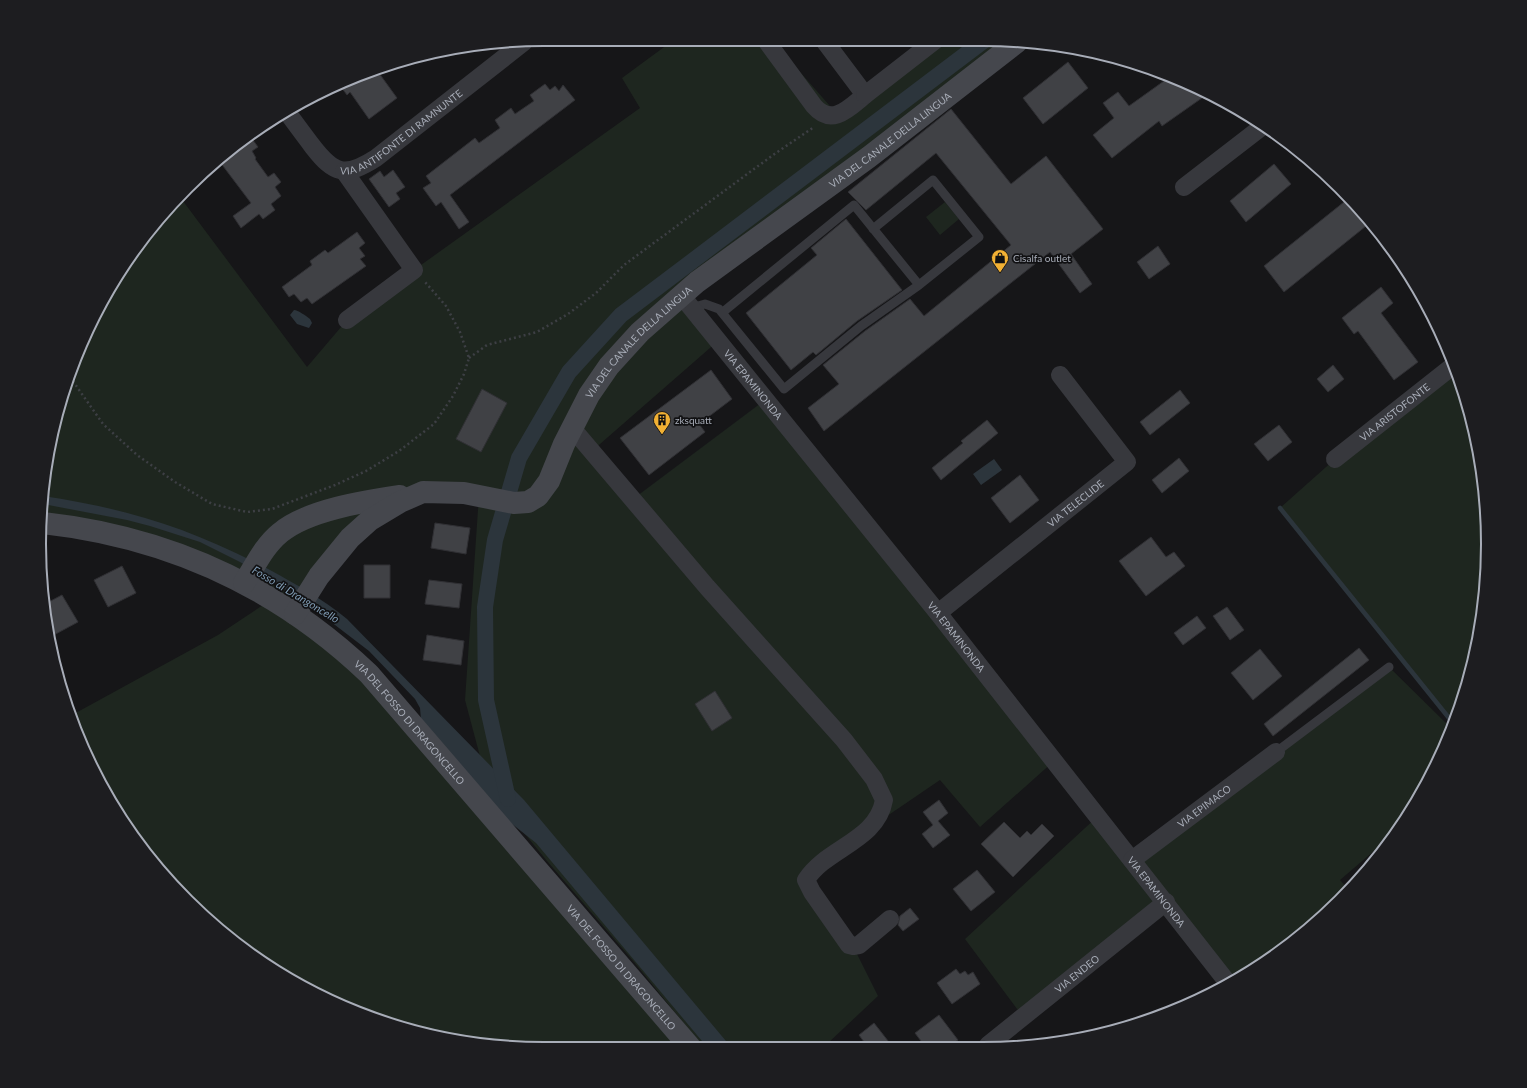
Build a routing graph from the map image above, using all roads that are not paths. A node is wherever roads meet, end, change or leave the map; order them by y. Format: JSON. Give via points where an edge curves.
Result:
{"nodes":[{"id":1,"x":770,"y":46,"type":"edge"},
{"id":2,"x":828,"y":46,"type":"edge"},
{"id":3,"x":928,"y":46,"type":"edge"},
{"id":4,"x":518,"y":47,"type":"edge"},
{"id":5,"x":1011,"y":47,"type":"edge"},
{"id":6,"x":865,"y":95,"type":"junction"},
{"id":7,"x":289,"y":116,"type":"edge"},
{"id":8,"x":1259,"y":129,"type":"edge"},
{"id":9,"x":344,"y":171,"type":"junction"},
{"id":10,"x":1184,"y":187,"type":"dead end"},
{"id":11,"x":873,"y":229,"type":"junction"},
{"id":12,"x":919,"y":286,"type":"junction"},
{"id":13,"x":686,"y":302,"type":"junction"},
{"id":14,"x":723,"y":312,"type":"junction"},
{"id":15,"x":347,"y":320,"type":"dead end"},
{"id":16,"x":1449,"y":369,"type":"edge"},
{"id":17,"x":1060,"y":376,"type":"dead end"},
{"id":18,"x":572,"y":428,"type":"junction"},
{"id":19,"x":1335,"y":459,"type":"dead end"},
{"id":20,"x":423,"y":492,"type":"junction"},
{"id":21,"x":335,"y":509,"type":"junction"},
{"id":22,"x":47,"y":523,"type":"edge"},
{"id":23,"x":350,"y":538,"type":"junction"},
{"id":24,"x":246,"y":581,"type":"junction"},
{"id":25,"x":297,"y":611,"type":"junction"},
{"id":26,"x":938,"y":613,"type":"junction"},
{"id":27,"x":1390,"y":667,"type":"dead end"},
{"id":28,"x":1276,"y":752,"type":"joint"},
{"id":29,"x":1132,"y":860,"type":"junction"},
{"id":30,"x":1166,"y":902,"type":"junction"},
{"id":31,"x":890,"y":919,"type":"dead end"},
{"id":32,"x":1225,"y":979,"type":"edge"},
{"id":33,"x":686,"y":1042,"type":"edge"},
{"id":34,"x":992,"y":1042,"type":"edge"}],
"edges":[{"from":1,"to":6,"type":"street","via":[[814,106],[824,115],[842,112]]},
{"from":2,"to":6,"type":"street"},
{"from":3,"to":6,"type":"street"},
{"from":4,"to":9,"type":"street","name":"VIA ANTIFONTE DI RAMNUNTE","via":[[376,158],[362,166]]},
{"from":5,"to":13,"type":"street","name":"VIA DEL CANALE DELLA LINGUA","via":[[870,157],[715,269]]},
{"from":7,"to":9,"type":"street","name":"VIA ANTIFONTE DI RAMNUNTE","via":[[327,164]]},
{"from":8,"to":10,"type":"street"},
{"from":9,"to":15,"type":"street","via":[[414,270]]},
{"from":11,"to":12,"type":"lane"},
{"from":11,"to":12,"type":"lane","via":[[933,180],[947,197],[979,237]]},
{"from":11,"to":14,"type":"lane","via":[[854,205]]},
{"from":12,"to":14,"type":"lane","via":[[861,326],[784,389]]},
{"from":13,"to":14,"type":"lane","via":[[706,304]]},
{"from":13,"to":18,"type":"street","name":"VIA DEL CANALE DELLA LINGUA","via":[[640,332],[609,366],[589,395]]},
{"from":13,"to":26,"type":"street","name":"VIA EPAMINONDA"},
{"from":16,"to":19,"type":"street","name":"VIA ARISTOFONTE"},
{"from":17,"to":26,"type":"street","name":"VIA TELECLIDE","via":[[1127,462]]},
{"from":18,"to":20,"type":"street","name":"VIA DEL CANALE DELLA LINGUA","via":[[546,488],[528,502],[514,503],[480,496]]},
{"from":18,"to":31,"type":"street","via":[[707,587],[844,740],[874,778],[884,800],[879,816],[871,827],[806,880],[849,945],[860,945]]},
{"from":20,"to":21,"type":"street"},
{"from":20,"to":23,"type":"street","name":"VIA DEL CANALE DELLA LINGUA","via":[[384,511]]},
{"from":21,"to":23,"type":"street","via":[[347,527]]},
{"from":21,"to":24,"type":"street","via":[[287,527],[263,553]]},
{"from":22,"to":24,"type":"street","name":"VIA DEL FOSSO DI DRAGONCELLO","via":[[128,537]]},
{"from":23,"to":25,"type":"street","name":"VIA DEL CANALE DELLA LINGUA","via":[[315,582]]},
{"from":24,"to":25,"type":"street","name":"VIA DEL FOSSO DI DRAGONCELLO"},
{"from":25,"to":33,"type":"street","name":"VIA DEL FOSSO DI DRAGONCELLO","via":[[370,674]]},
{"from":26,"to":29,"type":"street","name":"VIA EPAMINONDA"},
{"from":27,"to":28,"type":"lane"},
{"from":28,"to":29,"type":"street","name":"VIA EPIMACO"},
{"from":29,"to":30,"type":"street","name":"VIA EPAMINONDA"},
{"from":30,"to":32,"type":"street","name":"VIA EPAMINONDA"},
{"from":30,"to":34,"type":"street","name":"VIA ENDEO"}]}
